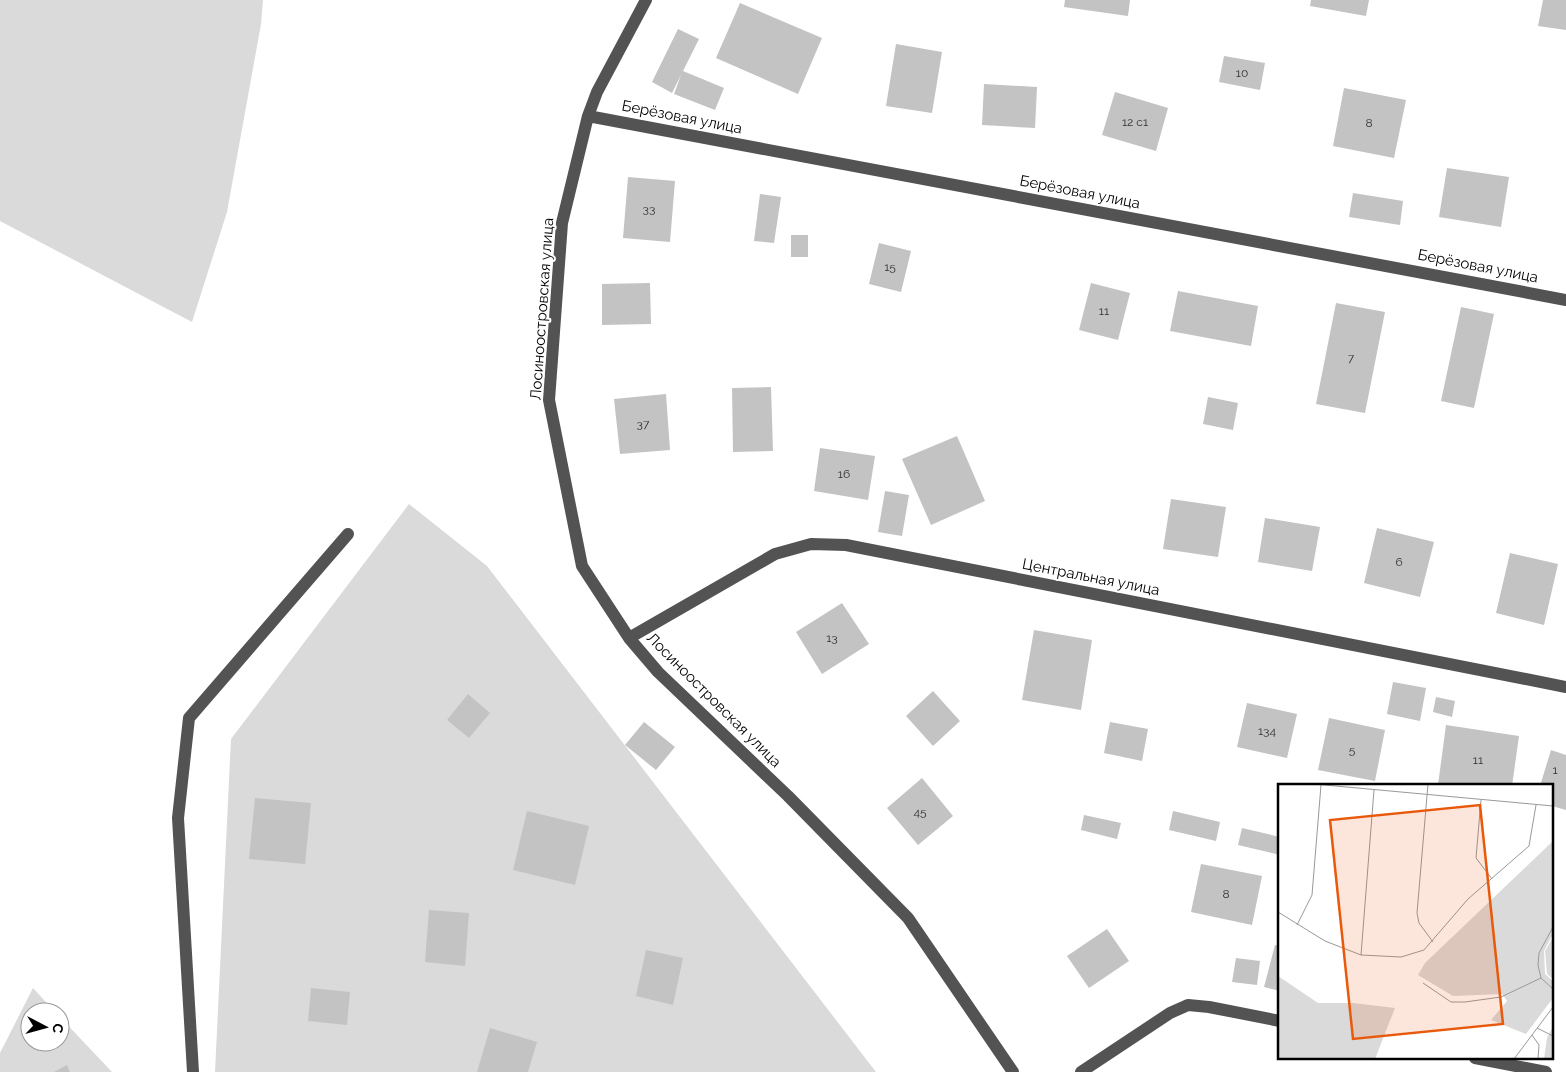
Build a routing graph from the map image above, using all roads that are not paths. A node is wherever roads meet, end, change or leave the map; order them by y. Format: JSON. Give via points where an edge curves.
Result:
{"nodes":[{"id":1,"x":646,"y":0,"type":"edge"},
{"id":2,"x":588,"y":116,"type":"junction"},
{"id":3,"x":1566,"y":300,"type":"edge"},
{"id":4,"x":348,"y":534,"type":"dead end"},
{"id":5,"x":629,"y":638,"type":"junction"},
{"id":6,"x":1566,"y":686,"type":"edge"},
{"id":7,"x":1278,"y":1021,"type":"edge"},
{"id":8,"x":1484,"y":1060,"type":"edge"},
{"id":9,"x":193,"y":1072,"type":"edge"},
{"id":10,"x":1013,"y":1072,"type":"edge"},
{"id":11,"x":1081,"y":1072,"type":"edge"},
{"id":12,"x":1546,"y":1072,"type":"edge"}],
"edges":[{"from":1,"to":2,"type":"street","name":"Лосиноостровская улица","via":[[597,92]]},
{"from":2,"to":3,"type":"street","name":"Берёзовая улица"},
{"from":2,"to":5,"type":"street","name":"Лосиноостровская улица","via":[[562,223],[549,400],[582,566]]},
{"from":4,"to":9,"type":"street","via":[[189,718],[178,818]]},
{"from":5,"to":6,"type":"street","name":"Центральная улица","via":[[776,554],[811,544],[846,545]]},
{"from":5,"to":10,"type":"street","name":"Лосиноостровская улица","via":[[658,672],[788,796],[908,918]]},
{"from":7,"to":11,"type":"street","via":[[1188,1005]]},
{"from":8,"to":12,"type":"street"}]}
